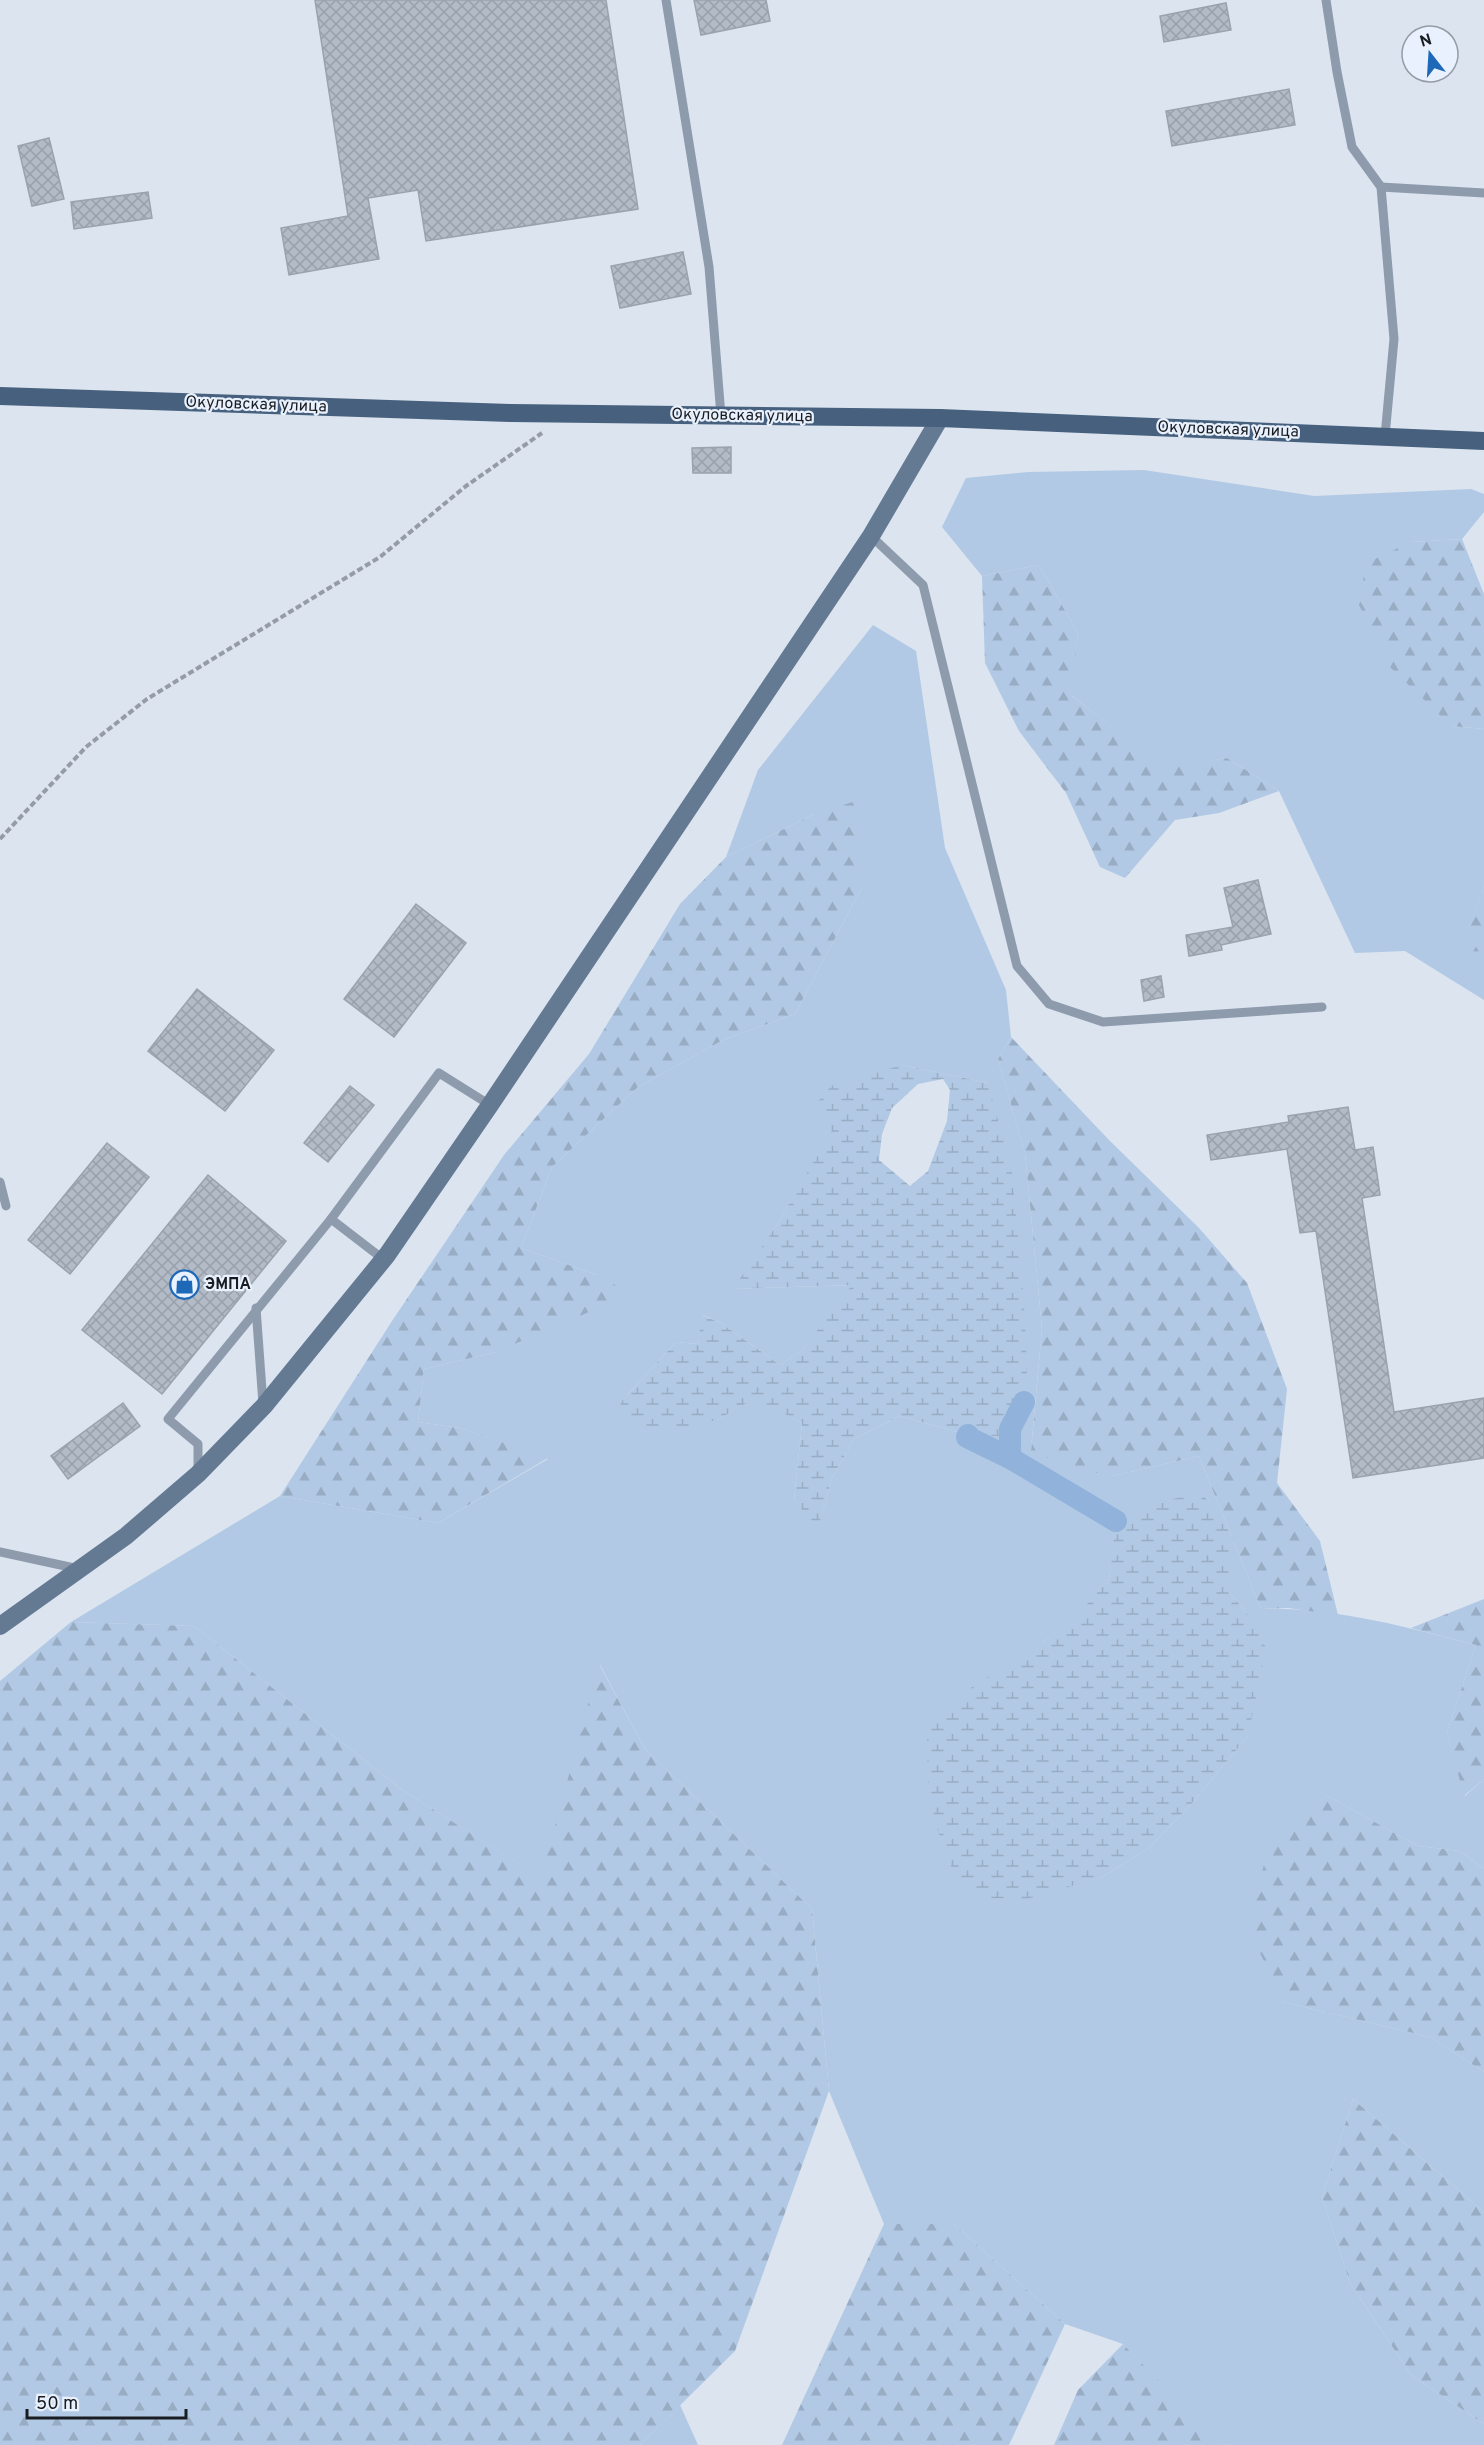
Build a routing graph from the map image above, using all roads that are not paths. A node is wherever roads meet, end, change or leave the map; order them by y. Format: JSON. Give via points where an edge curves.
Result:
{"nodes":[{"id":1,"x":666,"y":0,"type":"edge"},
{"id":2,"x":1326,"y":0,"type":"edge"},
{"id":3,"x":1381,"y":187,"type":"junction"},
{"id":4,"x":1484,"y":193,"type":"edge"},
{"id":5,"x":0,"y":396,"type":"edge"},
{"id":6,"x":721,"y":416,"type":"junction"},
{"id":7,"x":940,"y":418,"type":"junction"},
{"id":8,"x":1385,"y":436,"type":"junction"},
{"id":9,"x":1484,"y":441,"type":"edge"},
{"id":10,"x":871,"y":536,"type":"junction"},
{"id":11,"x":1322,"y":1007,"type":"dead end"},
{"id":12,"x":490,"y":1105,"type":"junction"},
{"id":13,"x":0,"y":1182,"type":"edge"},
{"id":14,"x":6,"y":1206,"type":"dead end"},
{"id":15,"x":331,"y":1219,"type":"junction"},
{"id":16,"x":382,"y":1259,"type":"junction"},
{"id":17,"x":256,"y":1308,"type":"junction"},
{"id":18,"x":264,"y":1406,"type":"junction"},
{"id":19,"x":198,"y":1474,"type":"junction"},
{"id":20,"x":0,"y":1552,"type":"edge"},
{"id":21,"x":79,"y":1569,"type":"junction"},
{"id":22,"x":0,"y":1626,"type":"edge"}],
"edges":[{"from":1,"to":6,"type":"lane","via":[[709,267]]},
{"from":2,"to":3,"type":"lane","via":[[1352,147]]},
{"from":3,"to":4,"type":"lane"},
{"from":3,"to":8,"type":"lane","via":[[1394,339]]},
{"from":5,"to":6,"type":"main road","name":"Окуловская улица","via":[[499,413]]},
{"from":6,"to":7,"type":"main road","name":"Окуловская улица"},
{"from":7,"to":8,"type":"main road","name":"Окуловская улица"},
{"from":7,"to":10,"type":"main road"},
{"from":8,"to":9,"type":"main road","name":"Окуловская улица"},
{"from":10,"to":11,"type":"lane","via":[[923,585],[1017,966],[1049,1004],[1103,1022]]},
{"from":10,"to":12,"type":"main road"},
{"from":12,"to":15,"type":"lane","via":[[439,1073]]},
{"from":12,"to":16,"type":"main road"},
{"from":13,"to":14,"type":"lane"},
{"from":15,"to":16,"type":"lane"},
{"from":15,"to":17,"type":"lane"},
{"from":16,"to":18,"type":"main road"},
{"from":17,"to":18,"type":"lane"},
{"from":17,"to":19,"type":"lane","via":[[168,1419],[198,1444]]},
{"from":18,"to":19,"type":"main road"},
{"from":19,"to":21,"type":"main road","via":[[126,1536]]},
{"from":20,"to":21,"type":"lane"},
{"from":21,"to":22,"type":"main road"}]}
